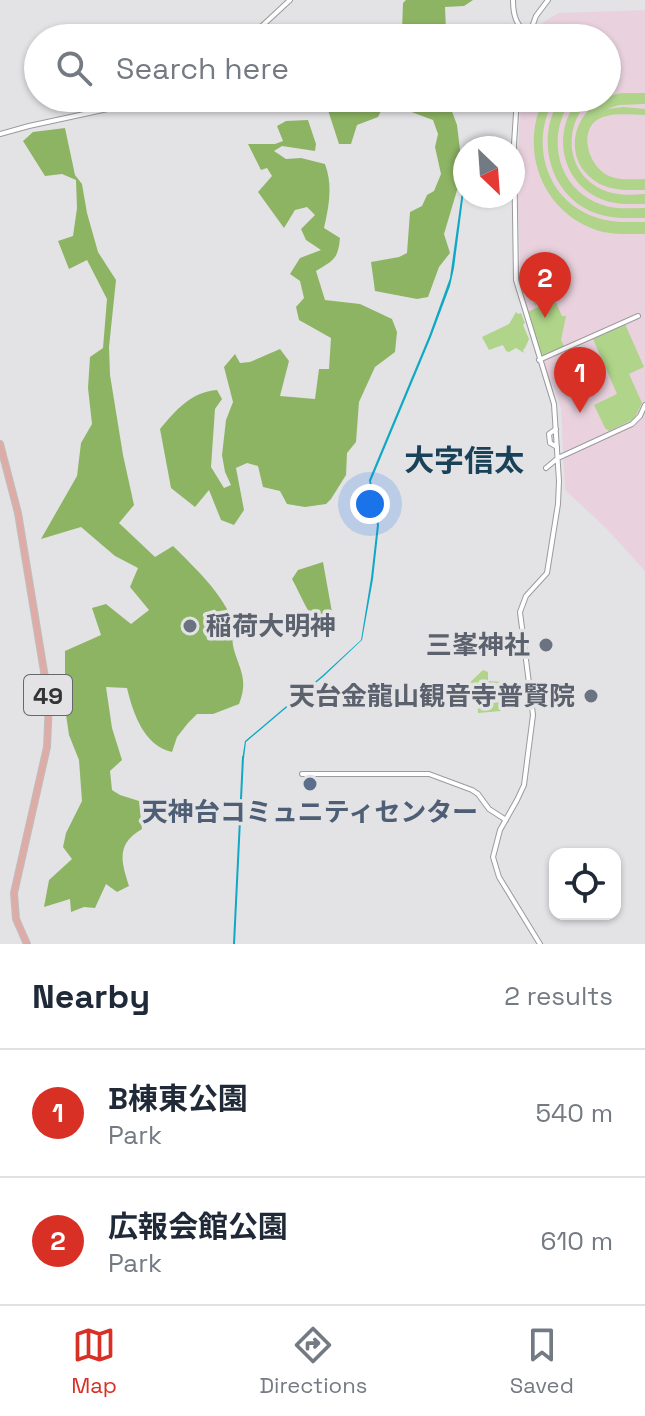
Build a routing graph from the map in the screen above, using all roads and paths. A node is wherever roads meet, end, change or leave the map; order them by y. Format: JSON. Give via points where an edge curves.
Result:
{"nodes":[{"id":1,"x":290,"y":0,"type":"edge"},
{"id":2,"x":513,"y":0,"type":"edge"},
{"id":3,"x":548,"y":0,"type":"edge"},
{"id":4,"x":264,"y":24,"type":"edge"},
{"id":5,"x":518,"y":24,"type":"edge"},
{"id":6,"x":533,"y":24,"type":"edge"},
{"id":7,"x":94,"y":112,"type":"edge"},
{"id":8,"x":516,"y":112,"type":"edge"},
{"id":9,"x":0,"y":134,"type":"edge"},
{"id":10,"x":638,"y":316,"type":"dead end"},
{"id":11,"x":539,"y":360,"type":"junction"},
{"id":12,"x":645,"y":405,"type":"edge"},
{"id":13,"x":0,"y":444,"type":"edge"},
{"id":14,"x":558,"y":458,"type":"junction"},
{"id":15,"x":546,"y":468,"type":"dead end"},
{"id":16,"x":302,"y":774,"type":"dead end"},
{"id":17,"x":506,"y":820,"type":"junction"},
{"id":18,"x":27,"y":944,"type":"edge"},
{"id":19,"x":540,"y":944,"type":"edge"}],
"edges":[{"from":1,"to":4,"type":"street"},
{"from":2,"to":5,"type":"street"},
{"from":3,"to":6,"type":"street"},
{"from":7,"to":9,"type":"street"},
{"from":8,"to":11,"type":"street","via":[[516,280]]},
{"from":10,"to":11,"type":"street"},
{"from":11,"to":14,"type":"street","via":[[553,397]]},
{"from":12,"to":14,"type":"street","via":[[632,424]]},
{"from":13,"to":18,"type":"main road","number":"49","via":[[16,504],[49,702],[47,747],[14,893],[16,919]]},
{"from":14,"to":15,"type":"street"},
{"from":14,"to":17,"type":"street","via":[[549,566],[521,606],[533,715],[524,785]]},
{"from":16,"to":17,"type":"street","via":[[429,774],[472,790]]},
{"from":17,"to":19,"type":"street","via":[[493,853],[494,866]]}]}
